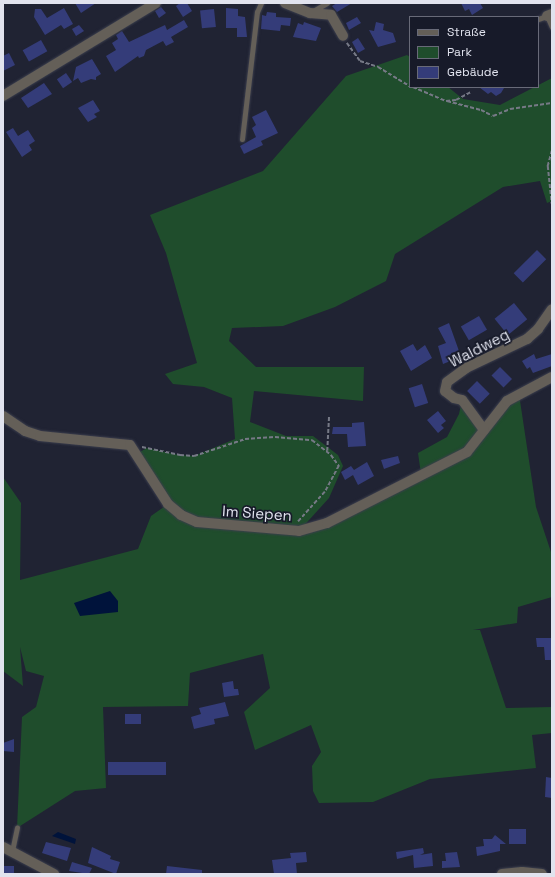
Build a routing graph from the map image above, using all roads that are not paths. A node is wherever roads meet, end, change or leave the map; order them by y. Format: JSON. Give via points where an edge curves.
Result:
{"nodes":[{"id":1,"x":156,"y":3,"type":"edge"},
{"id":2,"x":261,"y":3,"type":"edge"},
{"id":3,"x":285,"y":3,"type":"edge"},
{"id":4,"x":327,"y":3,"type":"edge"},
{"id":5,"x":310,"y":13,"type":"junction"},
{"id":6,"x":546,"y":16,"type":"edge"},
{"id":7,"x":552,"y":27,"type":"edge"},
{"id":8,"x":343,"y":36,"type":"road end"},
{"id":9,"x":3,"y":96,"type":"edge"},
{"id":10,"x":242,"y":139,"type":"dead end"},
{"id":11,"x":552,"y":309,"type":"edge"},
{"id":12,"x":552,"y":377,"type":"edge"},
{"id":13,"x":3,"y":416,"type":"edge"},
{"id":14,"x":484,"y":430,"type":"junction"},
{"id":15,"x":17,"y":828,"type":"dead end"},
{"id":16,"x":8,"y":849,"type":"edge"},
{"id":17,"x":54,"y":874,"type":"edge"},
{"id":18,"x":502,"y":874,"type":"edge"},
{"id":19,"x":542,"y":874,"type":"edge"}],
"edges":[{"from":1,"to":9,"type":"street"},
{"from":2,"to":10,"type":"lane","via":[[257,12]]},
{"from":3,"to":5,"type":"street"},
{"from":4,"to":5,"type":"lane"},
{"from":5,"to":8,"type":"street","via":[[331,15]]},
{"from":6,"to":7,"type":"lane"},
{"from":11,"to":14,"type":"street","name":"Waldweg","via":[[538,329],[527,339],[466,368],[447,382],[445,391],[462,400]]},
{"from":12,"to":14,"type":"street","name":"Im Siepen","via":[[507,401]]},
{"from":13,"to":14,"type":"street","name":"Im Siepen","via":[[25,431],[40,436],[130,445],[158,492],[181,516],[215,525],[288,531],[327,523],[467,452]]},
{"from":15,"to":16,"type":"lane"},
{"from":16,"to":17,"type":"street"},
{"from":18,"to":19,"type":"street"}]}
